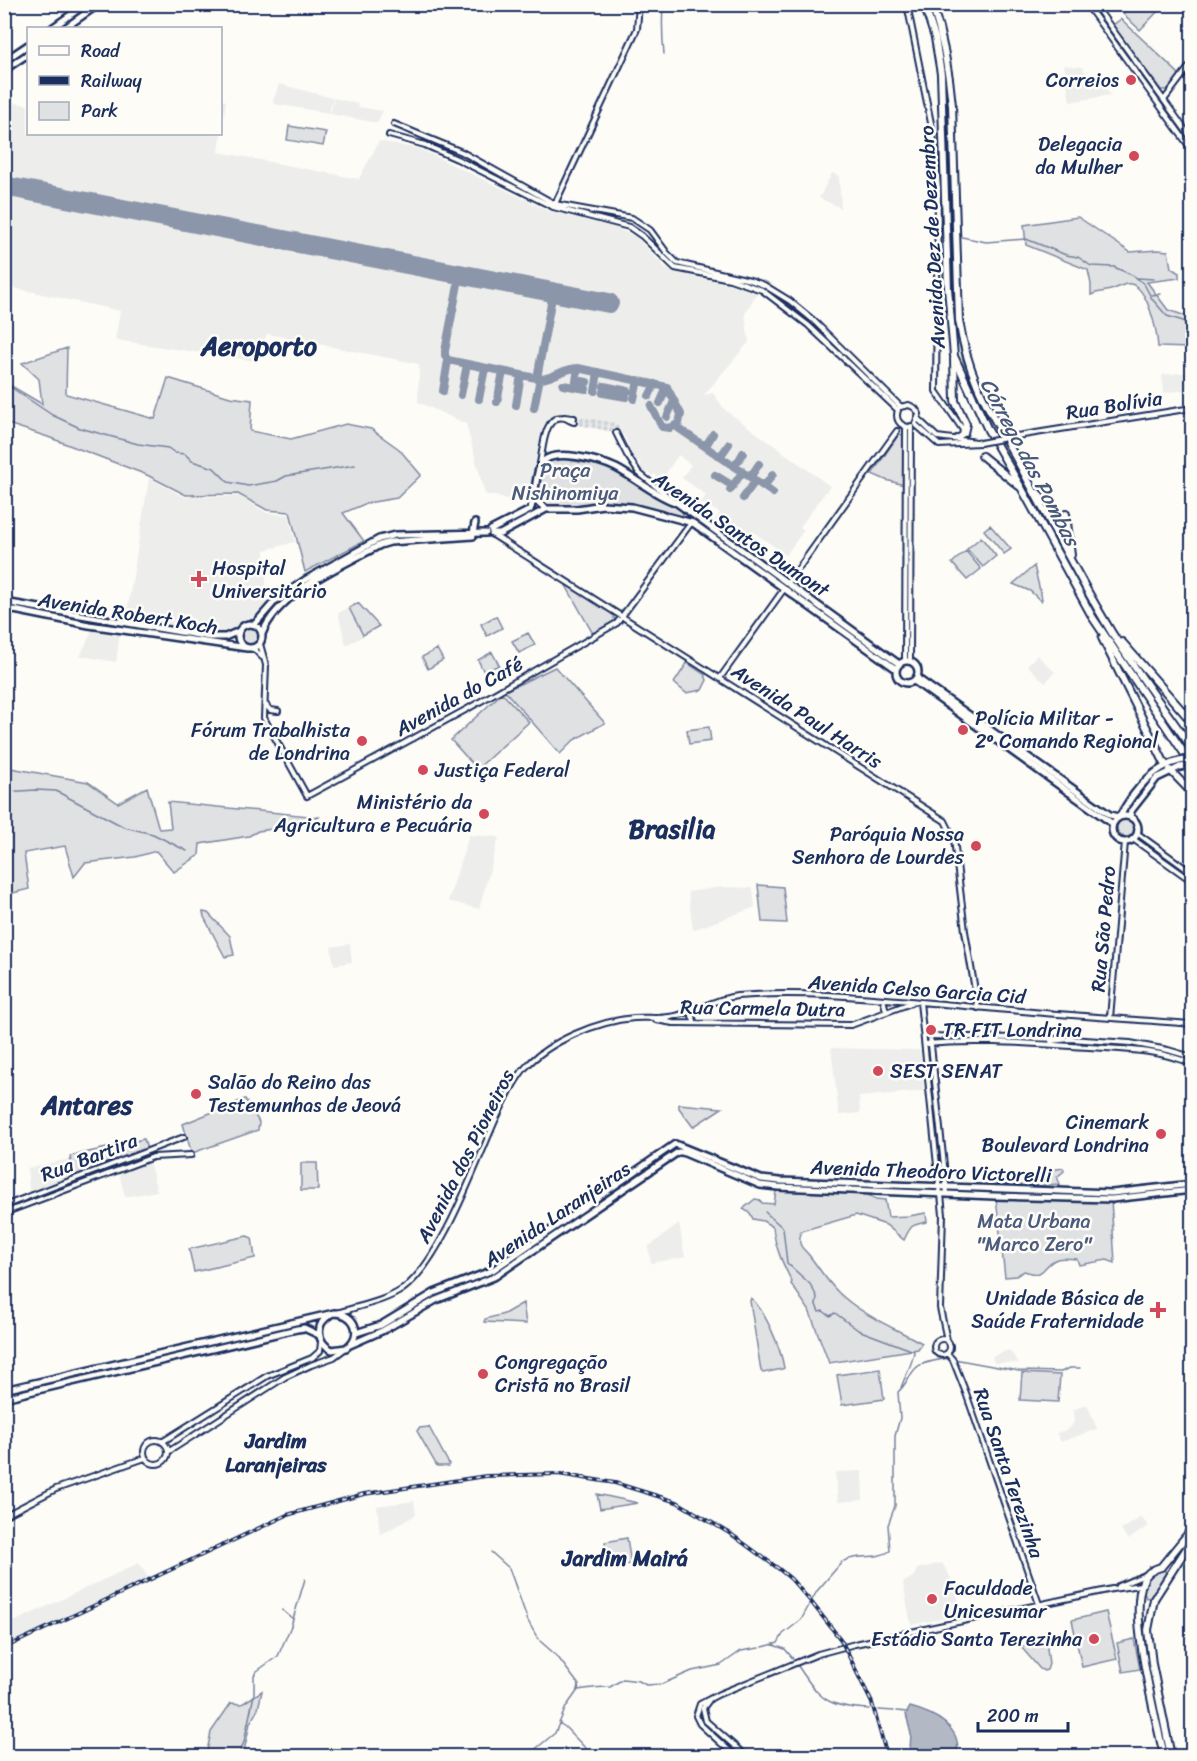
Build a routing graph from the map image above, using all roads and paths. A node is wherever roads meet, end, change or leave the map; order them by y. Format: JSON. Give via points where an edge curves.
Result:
{"nodes":[{"id":1,"x":86,"y":4,"type":"edge"},
{"id":2,"x":99,"y":4,"type":"edge"},
{"id":3,"x":639,"y":4,"type":"edge"},
{"id":4,"x":907,"y":4,"type":"edge"},
{"id":5,"x":924,"y":4,"type":"edge"},
{"id":6,"x":932,"y":4,"type":"edge"},
{"id":7,"x":1086,"y":4,"type":"edge"},
{"id":8,"x":1094,"y":4,"type":"edge"},
{"id":9,"x":53,"y":27,"type":"edge"},
{"id":10,"x":66,"y":27,"type":"edge"},
{"id":11,"x":27,"y":46,"type":"edge"},
{"id":12,"x":27,"y":55,"type":"edge"},
{"id":13,"x":4,"y":61,"type":"edge"},
{"id":14,"x":1192,"y":63,"type":"edge"},
{"id":15,"x":4,"y":70,"type":"edge"},
{"id":16,"x":1150,"y":81,"type":"junction"},
{"id":17,"x":1144,"y":85,"type":"junction"},
{"id":18,"x":1164,"y":100,"type":"junction"},
{"id":19,"x":1178,"y":118,"type":"junction"},
{"id":20,"x":1172,"y":122,"type":"junction"},
{"id":21,"x":394,"y":124,"type":"dead end"},
{"id":22,"x":388,"y":135,"type":"dead end"},
{"id":23,"x":1192,"y":139,"type":"edge"},
{"id":24,"x":1192,"y":150,"type":"edge"},
{"id":25,"x":554,"y":206,"type":"junction"},
{"id":26,"x":632,"y":218,"type":"junction"},
{"id":27,"x":629,"y":226,"type":"junction"},
{"id":28,"x":650,"y":230,"type":"junction"},
{"id":29,"x":642,"y":236,"type":"junction"},
{"id":30,"x":954,"y":356,"type":"junction"},
{"id":31,"x":855,"y":361,"type":"junction"},
{"id":32,"x":851,"y":365,"type":"junction"},
{"id":33,"x":899,"y":408,"type":"junction"},
{"id":34,"x":1192,"y":408,"type":"edge"},
{"id":35,"x":918,"y":419,"type":"junction"},
{"id":36,"x":574,"y":420,"type":"tunnel mouth"},
{"id":37,"x":908,"y":426,"type":"junction"},
{"id":38,"x":617,"y":431,"type":"dead end"},
{"id":39,"x":897,"y":431,"type":"dead end"},
{"id":40,"x":964,"y":433,"type":"junction"},
{"id":41,"x":955,"y":439,"type":"junction"},
{"id":42,"x":980,"y":442,"type":"junction"},
{"id":43,"x":982,"y":456,"type":"dead end"},
{"id":44,"x":540,"y":465,"type":"junction"},
{"id":45,"x":1024,"y":473,"type":"junction"},
{"id":46,"x":1022,"y":489,"type":"junction"},
{"id":47,"x":535,"y":492,"type":"junction"},
{"id":48,"x":1052,"y":501,"type":"dead end"},
{"id":49,"x":677,"y":503,"type":"junction"},
{"id":50,"x":546,"y":509,"type":"junction"},
{"id":51,"x":687,"y":511,"type":"junction"},
{"id":52,"x":1066,"y":514,"type":"dead end"},
{"id":53,"x":524,"y":516,"type":"junction"},
{"id":54,"x":690,"y":522,"type":"junction"},
{"id":55,"x":475,"y":523,"type":"dead end"},
{"id":56,"x":705,"y":523,"type":"junction"},
{"id":57,"x":473,"y":533,"type":"junction"},
{"id":58,"x":489,"y":533,"type":"junction"},
{"id":59,"x":1071,"y":559,"type":"junction"},
{"id":60,"x":786,"y":586,"type":"junction"},
{"id":61,"x":4,"y":602,"type":"edge"},
{"id":62,"x":4,"y":608,"type":"edge"},
{"id":63,"x":623,"y":617,"type":"junction"},
{"id":64,"x":1093,"y":618,"type":"junction"},
{"id":65,"x":255,"y":624,"type":"junction"},
{"id":66,"x":239,"y":631,"type":"junction"},
{"id":67,"x":1111,"y":631,"type":"junction"},
{"id":68,"x":262,"y":634,"type":"junction"},
{"id":69,"x":195,"y":637,"type":"junction"},
{"id":70,"x":904,"y":638,"type":"junction"},
{"id":71,"x":910,"y":638,"type":"junction"},
{"id":72,"x":260,"y":644,"type":"junction"},
{"id":73,"x":249,"y":648,"type":"junction"},
{"id":74,"x":264,"y":660,"type":"junction"},
{"id":75,"x":907,"y":661,"type":"junction"},
{"id":76,"x":897,"y":667,"type":"junction"},
{"id":77,"x":720,"y":678,"type":"junction"},
{"id":78,"x":915,"y":680,"type":"junction"},
{"id":79,"x":266,"y":705,"type":"junction"},
{"id":80,"x":278,"y":711,"type":"dead end"},
{"id":81,"x":1192,"y":722,"type":"edge"},
{"id":82,"x":1192,"y":748,"type":"edge"},
{"id":83,"x":1192,"y":759,"type":"edge"},
{"id":84,"x":1179,"y":764,"type":"junction"},
{"id":85,"x":1192,"y":765,"type":"edge"},
{"id":86,"x":1168,"y":767,"type":"junction"},
{"id":87,"x":1150,"y":781,"type":"junction"},
{"id":88,"x":1192,"y":793,"type":"edge"},
{"id":89,"x":1119,"y":817,"type":"junction"},
{"id":90,"x":1130,"y":817,"type":"junction"},
{"id":91,"x":1113,"y":824,"type":"junction"},
{"id":92,"x":1135,"y":836,"type":"junction"},
{"id":93,"x":1125,"y":842,"type":"junction"},
{"id":94,"x":1192,"y":873,"type":"edge"},
{"id":95,"x":1192,"y":881,"type":"edge"},
{"id":96,"x":883,"y":999,"type":"junction"},
{"id":97,"x":896,"y":1000,"type":"junction"},
{"id":98,"x":917,"y":1002,"type":"junction"},
{"id":99,"x":698,"y":1007,"type":"junction"},
{"id":100,"x":895,"y":1008,"type":"junction"},
{"id":101,"x":978,"y":1008,"type":"junction"},
{"id":102,"x":886,"y":1011,"type":"junction"},
{"id":103,"x":676,"y":1016,"type":"junction"},
{"id":104,"x":643,"y":1018,"type":"junction"},
{"id":105,"x":1110,"y":1018,"type":"junction"},
{"id":106,"x":673,"y":1023,"type":"junction"},
{"id":107,"x":695,"y":1023,"type":"junction"},
{"id":108,"x":1192,"y":1024,"type":"edge"},
{"id":109,"x":924,"y":1036,"type":"junction"},
{"id":110,"x":930,"y":1036,"type":"junction"},
{"id":111,"x":1070,"y":1039,"type":"junction"},
{"id":112,"x":1039,"y":1043,"type":"junction"},
{"id":113,"x":925,"y":1044,"type":"junction"},
{"id":114,"x":931,"y":1044,"type":"junction"},
{"id":115,"x":1192,"y":1057,"type":"edge"},
{"id":116,"x":1192,"y":1064,"type":"edge"},
{"id":117,"x":184,"y":1137,"type":"dead end"},
{"id":118,"x":675,"y":1144,"type":"joint"},
{"id":119,"x":682,"y":1152,"type":"joint"},
{"id":120,"x":191,"y":1155,"type":"dead end"},
{"id":121,"x":1192,"y":1184,"type":"edge"},
{"id":122,"x":947,"y":1185,"type":"junction"},
{"id":123,"x":939,"y":1186,"type":"junction"},
{"id":124,"x":1192,"y":1190,"type":"edge"},
{"id":125,"x":943,"y":1193,"type":"junction"},
{"id":126,"x":4,"y":1206,"type":"edge"},
{"id":127,"x":4,"y":1213,"type":"edge"},
{"id":128,"x":355,"y":1307,"type":"junction"},
{"id":129,"x":332,"y":1314,"type":"junction"},
{"id":130,"x":351,"y":1318,"type":"junction"},
{"id":131,"x":943,"y":1327,"type":"junction"},
{"id":132,"x":356,"y":1333,"type":"junction"},
{"id":133,"x":320,"y":1338,"type":"junction"},
{"id":134,"x":940,"y":1339,"type":"junction"},
{"id":135,"x":947,"y":1340,"type":"junction"},
{"id":136,"x":348,"y":1347,"type":"junction"},
{"id":137,"x":946,"y":1353,"type":"junction"},
{"id":138,"x":4,"y":1390,"type":"edge"},
{"id":139,"x":4,"y":1398,"type":"edge"},
{"id":140,"x":162,"y":1442,"type":"junction"},
{"id":141,"x":168,"y":1452,"type":"junction"},
{"id":142,"x":144,"y":1458,"type":"junction"},
{"id":143,"x":4,"y":1516,"type":"edge"},
{"id":144,"x":1192,"y":1529,"type":"edge"},
{"id":145,"x":1192,"y":1540,"type":"edge"},
{"id":146,"x":1161,"y":1567,"type":"junction"},
{"id":147,"x":1148,"y":1573,"type":"junction"},
{"id":148,"x":1169,"y":1573,"type":"junction"},
{"id":149,"x":1141,"y":1588,"type":"junction"},
{"id":150,"x":1112,"y":1589,"type":"junction"},
{"id":151,"x":1154,"y":1599,"type":"junction"},
{"id":152,"x":1039,"y":1604,"type":"junction"},
{"id":153,"x":700,"y":1707,"type":"junction"},
{"id":154,"x":713,"y":1727,"type":"junction"},
{"id":155,"x":709,"y":1732,"type":"junction"},
{"id":156,"x":735,"y":1756,"type":"edge"},
{"id":157,"x":746,"y":1756,"type":"edge"},
{"id":158,"x":1164,"y":1756,"type":"edge"}],
"edges":[{"from":1,"to":9,"type":"main road"},
{"from":2,"to":10,"type":"main road"},
{"from":3,"to":25,"type":"street","via":[[637,29]]},
{"from":4,"to":40,"type":"street","via":[[937,156],[936,391]]},
{"from":5,"to":30,"type":"highway","name":"Avenida Dez de Dezembro","via":[[941,74]]},
{"from":6,"to":45,"type":"highway","name":"Avenida Dez de Dezembro","via":[[946,54],[952,105],[963,346],[981,396]]},
{"from":7,"to":17,"type":"street"},
{"from":8,"to":16,"type":"street"},
{"from":11,"to":13,"type":"main road"},
{"from":12,"to":15,"type":"main road"},
{"from":14,"to":18,"type":"street"},
{"from":16,"to":17,"type":"street"},
{"from":16,"to":18,"type":"street"},
{"from":17,"to":20,"type":"street"},
{"from":18,"to":19,"type":"street"},
{"from":19,"to":20,"type":"street"},
{"from":19,"to":23,"type":"street"},
{"from":20,"to":24,"type":"street"},
{"from":21,"to":25,"type":"street","via":[[462,152]]},
{"from":22,"to":25,"type":"street","via":[[458,159]]},
{"from":25,"to":26,"type":"street"},
{"from":25,"to":27,"type":"street"},
{"from":26,"to":27,"type":"street"},
{"from":26,"to":28,"type":"street"},
{"from":27,"to":29,"type":"street"},
{"from":28,"to":29,"type":"street"},
{"from":28,"to":31,"type":"street","via":[[677,263],[733,274],[777,292]]},
{"from":29,"to":32,"type":"street","via":[[675,268],[762,290]]},
{"from":30,"to":40,"type":"highway","via":[[954,396],[966,424]]},
{"from":30,"to":46,"type":"highway","name":"Avenida Dez de Dezembro","via":[[978,412]]},
{"from":31,"to":32,"type":"street"},
{"from":31,"to":33,"type":"street"},
{"from":32,"to":33,"type":"street"},
{"from":33,"to":35,"type":"street","via":[[912,405],[918,410]]},
{"from":33,"to":37,"type":"street","via":[[897,419]]},
{"from":34,"to":42,"type":"street","name":"Rua Bolívia","bridge":true},
{"from":35,"to":37,"type":"street"},
{"from":35,"to":41,"type":"street","via":[[937,437]]},
{"from":36,"to":44,"type":"street","via":[[564,417],[548,426]]},
{"from":37,"to":42,"type":"street","via":[[939,446]]},
{"from":37,"to":70,"type":"street"},
{"from":37,"to":71,"type":"street"},
{"from":38,"to":49,"type":"street","via":[[641,475]]},
{"from":39,"to":60,"type":"street"},
{"from":40,"to":41,"type":"street"},
{"from":41,"to":42,"type":"street"},
{"from":43,"to":46,"type":"highway"},
{"from":44,"to":47,"type":"main road"},
{"from":44,"to":49,"type":"main road","name":"Avenida Santos Dumont","via":[[549,457],[562,455],[603,464]]},
{"from":45,"to":48,"type":"highway","via":[[1043,501]]},
{"from":45,"to":59,"type":"highway","name":"Avenida Dez de Dezembro"},
{"from":46,"to":64,"type":"highway","name":"Avenida Dez de Dezembro"},
{"from":47,"to":50,"type":"main road"},
{"from":47,"to":53,"type":"main road"},
{"from":49,"to":51,"type":"main road","name":"Avenida Santos Dumont"},
{"from":50,"to":53,"type":"main road","name":"Avenida Santos Dumont"},
{"from":50,"to":54,"type":"main road","name":"Avenida Santos Dumont","via":[[610,505]]},
{"from":51,"to":54,"type":"main road"},
{"from":51,"to":56,"type":"main road","name":"Avenida Santos Dumont"},
{"from":52,"to":59,"type":"highway"},
{"from":53,"to":58,"type":"main road","name":"Avenida Santos Dumont"},
{"from":54,"to":56,"type":"main road"},
{"from":54,"to":60,"type":"main road","name":"Avenida Santos Dumont"},
{"from":54,"to":63,"type":"street","name":"Avenida do Café"},
{"from":55,"to":57,"type":"main road"},
{"from":56,"to":60,"type":"main road","name":"Avenida Santos Dumont"},
{"from":57,"to":58,"type":"main road"},
{"from":57,"to":65,"type":"main road","via":[[379,539],[305,579],[275,601]]},
{"from":58,"to":63,"type":"street","name":"Avenida Paul Harris"},
{"from":58,"to":68,"type":"main road","via":[[446,542],[380,545],[298,592],[279,607]]},
{"from":59,"to":67,"type":"highway","name":"Avenida Dez de Dezembro"},
{"from":60,"to":76,"type":"main road","name":"Avenida Santos Dumont"},
{"from":60,"to":77,"type":"street"},
{"from":61,"to":69,"type":"main road","name":"Avenida Robert Koch"},
{"from":62,"to":69,"type":"main road","name":"Avenida Robert Koch"},
{"from":63,"to":77,"type":"street","name":"Avenida Paul Harris"},
{"from":63,"to":79,"type":"street","name":"Avenida do Café","via":[[593,638],[307,796],[264,718]]},
{"from":64,"to":85,"type":"highway","name":"Avenida Dez de Dezembro"},
{"from":64,"to":86,"type":"highway"},
{"from":65,"to":66,"type":"main road","via":[[244,625]]},
{"from":65,"to":68,"type":"main road"},
{"from":66,"to":69,"type":"main road","name":"Avenida Robert Koch","via":[[219,638]]},
{"from":66,"to":73,"type":"main road","via":[[238,639]]},
{"from":67,"to":81,"type":"highway"},
{"from":67,"to":82,"type":"highway","name":"Avenida Dez de Dezembro"},
{"from":68,"to":72,"type":"main road"},
{"from":69,"to":73,"type":"main road","name":"Avenida Robert Koch"},
{"from":70,"to":71,"type":"street"},
{"from":70,"to":75,"type":"street"},
{"from":71,"to":75,"type":"street"},
{"from":72,"to":73,"type":"main road"},
{"from":72,"to":74,"type":"street"},
{"from":73,"to":74,"type":"street"},
{"from":74,"to":79,"type":"street"},
{"from":75,"to":76,"type":"main road"},
{"from":75,"to":78,"type":"main road","via":[[917,667]]},
{"from":76,"to":78,"type":"main road","via":[[896,676],[901,682]]},
{"from":77,"to":101,"type":"street","name":"Avenida Paul Harris","via":[[945,821],[954,839]]},
{"from":78,"to":89,"type":"main road","via":[[1110,815]]},
{"from":78,"to":91,"type":"main road"},
{"from":79,"to":80,"type":"street"},
{"from":83,"to":84,"type":"main road","bridge":true},
{"from":84,"to":85,"type":"main road","bridge":true},
{"from":84,"to":86,"type":"main road"},
{"from":86,"to":87,"type":"main road"},
{"from":86,"to":88,"type":"highway"},
{"from":87,"to":89,"type":"main road"},
{"from":87,"to":90,"type":"main road"},
{"from":89,"to":90,"type":"main road"},
{"from":89,"to":91,"type":"main road"},
{"from":90,"to":92,"type":"main road","via":[[1136,822]]},
{"from":91,"to":93,"type":"main road","via":[[1114,836]]},
{"from":92,"to":93,"type":"main road"},
{"from":92,"to":94,"type":"street"},
{"from":92,"to":95,"type":"street"},
{"from":93,"to":105,"type":"street","name":"Rua São Pedro"},
{"from":96,"to":97,"type":"street","name":"Avenida Celso Garcia Cid"},
{"from":96,"to":99,"type":"street","name":"Avenida Celso Garcia Cid","via":[[735,996]]},
{"from":96,"to":102,"type":"street"},
{"from":97,"to":98,"type":"street","name":"Avenida Celso Garcia Cid"},
{"from":97,"to":100,"type":"street"},
{"from":98,"to":100,"type":"street","name":"Rua Carmela Dutra"},
{"from":98,"to":101,"type":"street","name":"Avenida Celso Garcia Cid"},
{"from":98,"to":109,"type":"street"},
{"from":99,"to":103,"type":"street","name":"Avenida Celso Garcia Cid"},
{"from":99,"to":107,"type":"street","via":[[692,1016]]},
{"from":100,"to":102,"type":"street","name":"Rua Carmela Dutra"},
{"from":101,"to":105,"type":"street","name":"Avenida Celso Garcia Cid"},
{"from":102,"to":107,"type":"street","name":"Rua Carmela Dutra","via":[[851,1025]]},
{"from":103,"to":104,"type":"street","name":"Avenida Celso Garcia Cid"},
{"from":103,"to":106,"type":"street"},
{"from":104,"to":106,"type":"street","name":"Rua Carmela Dutra"},
{"from":104,"to":128,"type":"street","name":"Avenida dos Pioneiros","via":[[614,1022],[570,1037],[540,1054],[525,1069],[510,1090],[426,1265],[396,1293]]},
{"from":105,"to":108,"type":"street","name":"Avenida Celso Garcia Cid"},
{"from":106,"to":107,"type":"street","name":"Rua Carmela Dutra"},
{"from":109,"to":110,"type":"street"},
{"from":109,"to":113,"type":"street"},
{"from":110,"to":111,"type":"street"},
{"from":110,"to":114,"type":"street"},
{"from":111,"to":112,"type":"street"},
{"from":111,"to":115,"type":"street","via":[[1130,1043]]},
{"from":112,"to":114,"type":"street"},
{"from":112,"to":116,"type":"street","via":[[1150,1053]]},
{"from":113,"to":114,"type":"street"},
{"from":113,"to":123,"type":"street"},
{"from":114,"to":122,"type":"street"},
{"from":117,"to":126,"type":"street","name":"Rua Bartira"},
{"from":118,"to":123,"type":"main road","name":"Avenida Theodoro Victorelli","via":[[764,1180]]},
{"from":118,"to":132,"type":"main road","name":"Avenida Laranjeiras","via":[[493,1270],[434,1293],[381,1325]]},
{"from":119,"to":125,"type":"main road","name":"Avenida Theodoro Victorelli","via":[[760,1185]]},
{"from":119,"to":136,"type":"main road","name":"Avenida Laranjeiras","via":[[658,1163],[494,1277],[436,1300]]},
{"from":120,"to":127,"type":"street","name":"Rua Bartira","via":[[153,1157]]},
{"from":121,"to":122,"type":"main road","name":"Avenida Theodoro Victorelli","via":[[1112,1193]]},
{"from":122,"to":123,"type":"main road","name":"Avenida Theodoro Victorelli"},
{"from":122,"to":125,"type":"street"},
{"from":123,"to":125,"type":"street"},
{"from":124,"to":125,"type":"main road","name":"Avenida Theodoro Victorelli","via":[[1112,1199]]},
{"from":125,"to":131,"type":"street"},
{"from":128,"to":129,"type":"street","name":"Avenida dos Pioneiros"},
{"from":128,"to":130,"type":"street"},
{"from":129,"to":130,"type":"main road"},
{"from":129,"to":133,"type":"main road","via":[[320,1325]]},
{"from":129,"to":138,"type":"main road","name":"Avenida dos Pioneiros"},
{"from":130,"to":132,"type":"main road"},
{"from":131,"to":134,"type":"street"},
{"from":131,"to":135,"type":"street"},
{"from":132,"to":136,"type":"main road"},
{"from":133,"to":136,"type":"main road","via":[[332,1350]]},
{"from":133,"to":139,"type":"main road","via":[[304,1328],[297,1329]]},
{"from":133,"to":140,"type":"street","via":[[320,1351],[312,1358],[267,1376]]},
{"from":134,"to":135,"type":"street"},
{"from":134,"to":137,"type":"street","via":[[935,1343],[936,1351]]},
{"from":135,"to":137,"type":"street","via":[[950,1348]]},
{"from":136,"to":141,"type":"street","name":"Avenida Laranjeiras","via":[[334,1357],[285,1377]]},
{"from":137,"to":152,"type":"street","name":"Rua Santa Terezinha","via":[[952,1359]]},
{"from":140,"to":141,"type":"street"},
{"from":140,"to":142,"type":"street","via":[[147,1443]]},
{"from":141,"to":142,"type":"street","via":[[160,1464]]},
{"from":142,"to":143,"type":"street","via":[[56,1489]]},
{"from":144,"to":146,"type":"highway"},
{"from":145,"to":148,"type":"highway"},
{"from":146,"to":147,"type":"highway"},
{"from":146,"to":148,"type":"highway"},
{"from":147,"to":149,"type":"highway"},
{"from":147,"to":150,"type":"street"},
{"from":148,"to":151,"type":"highway"},
{"from":149,"to":150,"type":"street"},
{"from":149,"to":151,"type":"highway","via":[[1145,1600]]},
{"from":149,"to":158,"type":"highway","via":[[1144,1658]]},
{"from":150,"to":152,"type":"street"},
{"from":151,"to":158,"type":"highway","via":[[1148,1643]]},
{"from":152,"to":153,"type":"street","via":[[818,1654],[712,1698]]},
{"from":153,"to":154,"type":"street"},
{"from":153,"to":155,"type":"street","via":[[696,1716]]},
{"from":154,"to":155,"type":"street"},
{"from":154,"to":157,"type":"street"},
{"from":155,"to":156,"type":"street"}]}
